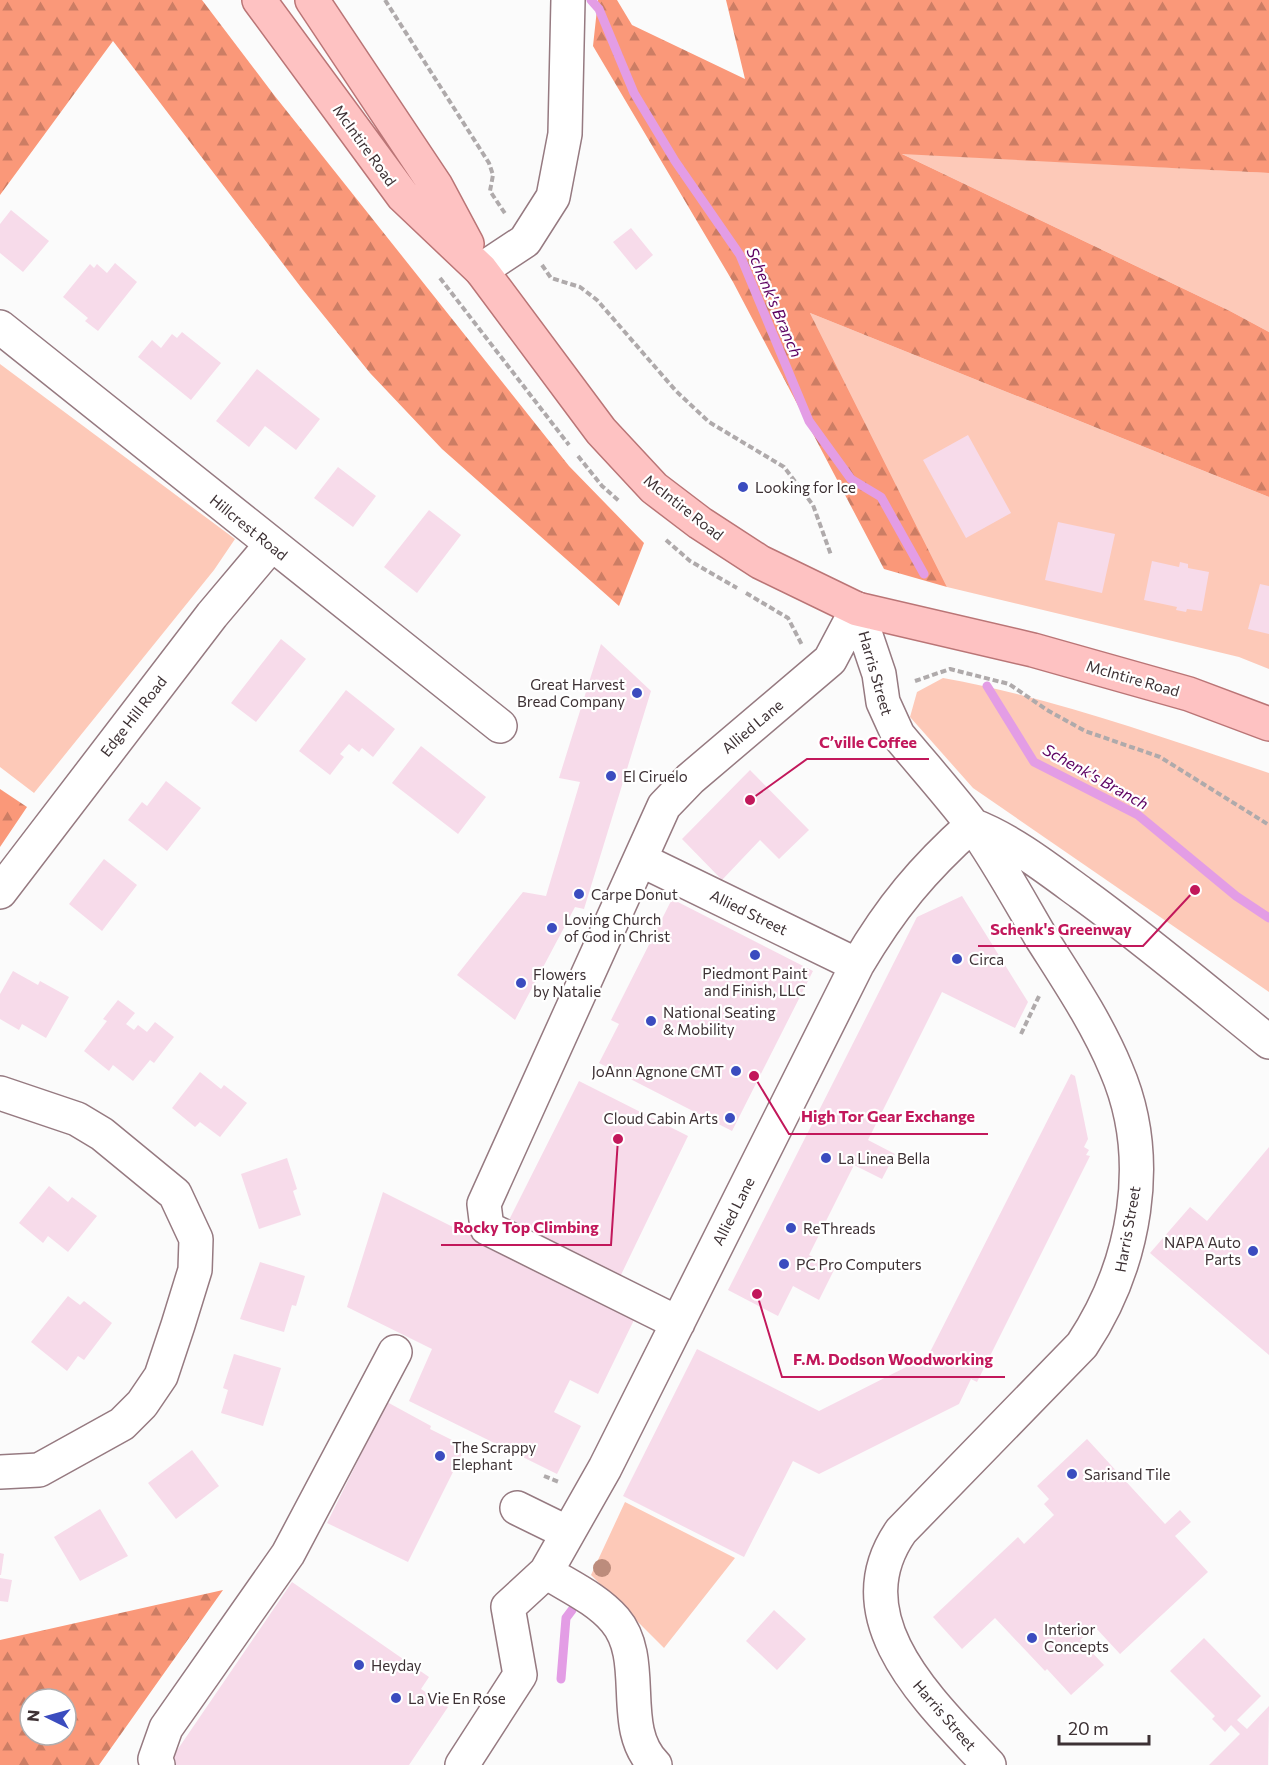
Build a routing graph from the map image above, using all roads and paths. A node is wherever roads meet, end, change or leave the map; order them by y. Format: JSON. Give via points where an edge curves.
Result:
{"nodes":[{"id":1,"x":259,"y":0,"type":"edge"},
{"id":2,"x":312,"y":0,"type":"edge"},
{"id":3,"x":385,"y":0,"type":"edge"},
{"id":4,"x":568,"y":0,"type":"edge"},
{"id":5,"x":525,"y":241,"type":"junction"},
{"id":6,"x":481,"y":270,"type":"junction"},
{"id":7,"x":0,"y":327,"type":"edge"},
{"id":8,"x":271,"y":545,"type":"junction"},
{"id":9,"x":831,"y":555,"type":"dead end"},
{"id":10,"x":856,"y":609,"type":"junction"},
{"id":11,"x":915,"y":681,"type":"dead end"},
{"id":12,"x":1269,"y":724,"type":"edge"},
{"id":13,"x":500,"y":726,"type":"dead end"},
{"id":14,"x":972,"y":825,"type":"junction"},
{"id":15,"x":1269,"y":825,"type":"edge"},
{"id":16,"x":641,"y":860,"type":"junction"},
{"id":17,"x":0,"y":891,"type":"edge"},
{"id":18,"x":857,"y":965,"type":"junction"},
{"id":19,"x":1040,"y":994,"type":"dead end"},
{"id":20,"x":1021,"y":1034,"type":"dead end"},
{"id":21,"x":1269,"y":1042,"type":"edge"},
{"id":22,"x":0,"y":1093,"type":"edge"},
{"id":23,"x":678,"y":1323,"type":"junction"},
{"id":24,"x":395,"y":1352,"type":"dead end"},
{"id":25,"x":0,"y":1472,"type":"edge"},
{"id":26,"x":544,"y":1476,"type":"dead end"},
{"id":27,"x":559,"y":1482,"type":"dead end"},
{"id":28,"x":517,"y":1508,"type":"dead end"},
{"id":29,"x":568,"y":1533,"type":"junction"},
{"id":30,"x":546,"y":1572,"type":"junction"},
{"id":31,"x":158,"y":1765,"type":"edge"},
{"id":32,"x":462,"y":1765,"type":"edge"},
{"id":33,"x":655,"y":1765,"type":"edge"},
{"id":34,"x":989,"y":1765,"type":"edge"}],
"edges":[{"from":1,"to":6,"type":"main road","name":"McIntire Road","via":[[403,196]]},
{"from":2,"to":6,"type":"main road","via":[[436,186]]},
{"from":3,"to":5,"type":"path","via":[[489,163],[493,175],[490,191]]},
{"from":4,"to":5,"type":"street","via":[[566,134],[553,197]]},
{"from":5,"to":6,"type":"street"},
{"from":5,"to":9,"type":"path","via":[[551,278],[580,287],[597,300],[676,391],[709,422],[784,467],[813,505]]},
{"from":6,"to":10,"type":"main road","name":"McIntire Road","via":[[601,432],[654,488],[760,561]]},
{"from":7,"to":8,"type":"street","name":"Hillcrest Road"},
{"from":8,"to":13,"type":"street","name":"Hillcrest Road"},
{"from":8,"to":17,"type":"street","name":"Edge Hill Road","via":[[212,615]]},
{"from":10,"to":12,"type":"main road","name":"McIntire Road","via":[[1033,650],[1189,694]]},
{"from":10,"to":14,"type":"street","name":"Harris Street","via":[[879,674],[889,719]]},
{"from":10,"to":16,"type":"street","name":"Allied Lane","via":[[830,660],[690,779],[664,806]]},
{"from":11,"to":15,"type":"path","via":[[950,669],[1009,684],[1085,730],[1160,757]]},
{"from":14,"to":18,"type":"street","name":"Allied Lane","via":[[932,860],[904,892]]},
{"from":14,"to":21,"type":"street","via":[[1048,868]]},
{"from":14,"to":34,"type":"street","name":"Harris Street","via":[[1078,996],[1116,1067],[1132,1121],[1136,1192],[1121,1271],[1102,1314],[1082,1345],[901,1531],[886,1557],[880,1592],[891,1640],[919,1689]]},
{"from":16,"to":18,"type":"street","name":"Allied Street"},
{"from":16,"to":23,"type":"street","name":"Allied Lane","via":[[484,1204],[487,1228]]},
{"from":18,"to":23,"type":"street","name":"Allied Lane"},
{"from":19,"to":20,"type":"path"},
{"from":22,"to":25,"type":"street","via":[[77,1119],[102,1134],[175,1194],[196,1239],[195,1270],[178,1325],[161,1376],[142,1404],[122,1424],[39,1470]]},
{"from":23,"to":29,"type":"street","name":"Allied Lane"},
{"from":24,"to":31,"type":"street","via":[[288,1554],[166,1728],[155,1759]]},
{"from":26,"to":27,"type":"path"},
{"from":28,"to":29,"type":"street"},
{"from":29,"to":30,"type":"street","name":"Allied Lane"},
{"from":30,"to":32,"type":"street","name":"Allied Lane","via":[[507,1607],[520,1675]]},
{"from":30,"to":33,"type":"street","via":[[602,1607],[627,1638],[636,1721],[645,1756]]}]}
